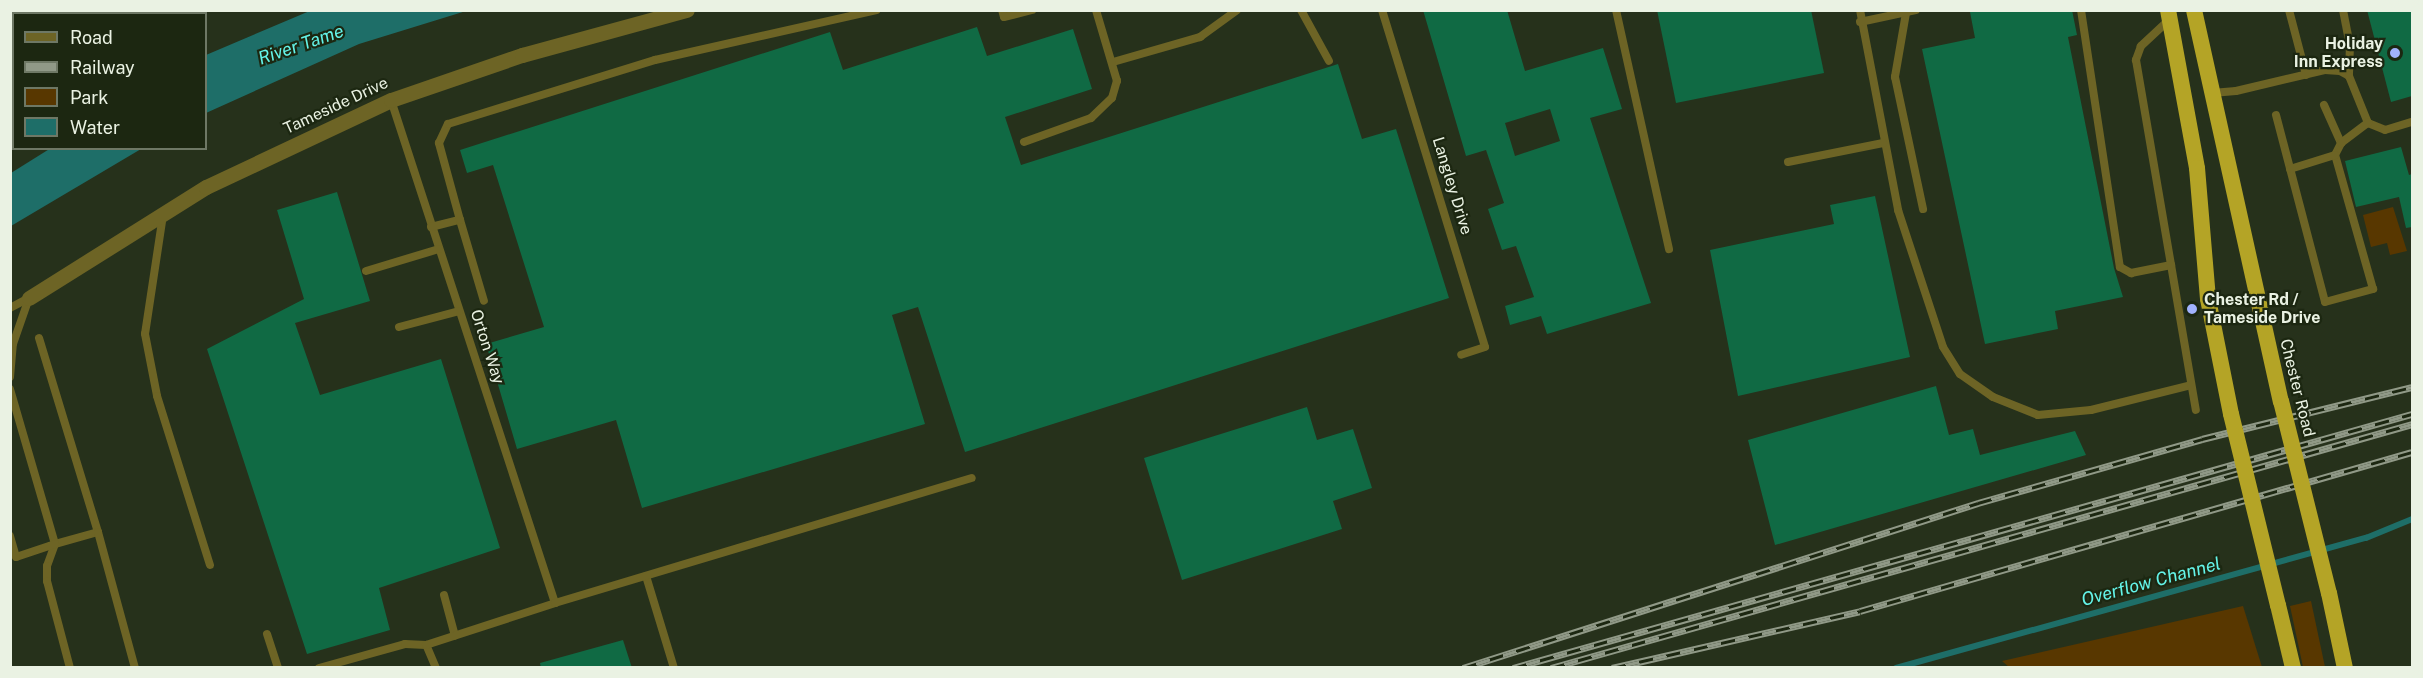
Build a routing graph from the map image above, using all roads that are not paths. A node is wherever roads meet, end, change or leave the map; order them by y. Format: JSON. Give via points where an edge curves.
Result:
{"nodes":[{"id":1,"x":687,"y":10,"type":"edge"},
{"id":2,"x":876,"y":10,"type":"edge"},
{"id":3,"x":1002,"y":10,"type":"edge"},
{"id":4,"x":1032,"y":10,"type":"edge"},
{"id":5,"x":1096,"y":10,"type":"edge"},
{"id":6,"x":1237,"y":10,"type":"edge"},
{"id":7,"x":1301,"y":10,"type":"edge"},
{"id":8,"x":1382,"y":10,"type":"edge"},
{"id":9,"x":1616,"y":10,"type":"edge"},
{"id":10,"x":1860,"y":10,"type":"edge"},
{"id":11,"x":1916,"y":10,"type":"edge"},
{"id":12,"x":2081,"y":10,"type":"edge"},
{"id":13,"x":2194,"y":10,"type":"edge"},
{"id":14,"x":2289,"y":10,"type":"edge"},
{"id":15,"x":2343,"y":10,"type":"edge"},
{"id":16,"x":1906,"y":13,"type":"junction"},
{"id":17,"x":2169,"y":15,"type":"edge"},
{"id":18,"x":1860,"y":22,"type":"junction"},
{"id":19,"x":1329,"y":61,"type":"dead end"},
{"id":20,"x":1113,"y":62,"type":"junction"},
{"id":21,"x":2306,"y":75,"type":"junction"},
{"id":22,"x":2349,"y":76,"type":"junction"},
{"id":23,"x":2212,"y":93,"type":"junction"},
{"id":24,"x":391,"y":100,"type":"junction"},
{"id":25,"x":2324,"y":105,"type":"dead end"},
{"id":26,"x":2276,"y":115,"type":"dead end"},
{"id":27,"x":2412,"y":122,"type":"edge"},
{"id":28,"x":2368,"y":123,"type":"junction"},
{"id":29,"x":1024,"y":142,"type":"dead end"},
{"id":30,"x":1883,"y":143,"type":"junction"},
{"id":31,"x":2341,"y":143,"type":"junction"},
{"id":32,"x":2335,"y":155,"type":"junction"},
{"id":33,"x":1788,"y":162,"type":"dead end"},
{"id":34,"x":2290,"y":169,"type":"junction"},
{"id":35,"x":1923,"y":209,"type":"dead end"},
{"id":36,"x":164,"y":211,"type":"junction"},
{"id":37,"x":460,"y":220,"type":"junction"},
{"id":38,"x":431,"y":227,"type":"junction"},
{"id":39,"x":439,"y":249,"type":"junction"},
{"id":40,"x":1669,"y":249,"type":"dead end"},
{"id":41,"x":2171,"y":265,"type":"junction"},
{"id":42,"x":366,"y":272,"type":"dead end"},
{"id":43,"x":28,"y":298,"type":"junction"},
{"id":44,"x":484,"y":301,"type":"dead end"},
{"id":45,"x":10,"y":308,"type":"edge"},
{"id":46,"x":459,"y":311,"type":"junction"},
{"id":47,"x":399,"y":327,"type":"dead end"},
{"id":48,"x":39,"y":338,"type":"dead end"},
{"id":49,"x":1461,"y":355,"type":"dead end"},
{"id":50,"x":10,"y":377,"type":"edge"},
{"id":51,"x":2191,"y":385,"type":"junction"},
{"id":52,"x":10,"y":389,"type":"edge"},
{"id":53,"x":2196,"y":410,"type":"dead end"},
{"id":54,"x":972,"y":478,"type":"dead end"},
{"id":55,"x":98,"y":532,"type":"junction"},
{"id":56,"x":10,"y":536,"type":"edge"},
{"id":57,"x":55,"y":543,"type":"junction"},
{"id":58,"x":12,"y":559,"type":"edge"},
{"id":59,"x":210,"y":565,"type":"dead end"},
{"id":60,"x":646,"y":576,"type":"junction"},
{"id":61,"x":444,"y":595,"type":"dead end"},
{"id":62,"x":555,"y":603,"type":"junction"},
{"id":63,"x":267,"y":634,"type":"dead end"},
{"id":64,"x":455,"y":636,"type":"junction"},
{"id":65,"x":426,"y":645,"type":"junction"},
{"id":66,"x":70,"y":668,"type":"edge"},
{"id":67,"x":135,"y":668,"type":"edge"},
{"id":68,"x":278,"y":668,"type":"edge"},
{"id":69,"x":319,"y":668,"type":"edge"},
{"id":70,"x":436,"y":668,"type":"edge"},
{"id":71,"x":674,"y":668,"type":"edge"},
{"id":72,"x":2293,"y":668,"type":"edge"},
{"id":73,"x":2345,"y":668,"type":"edge"}],
"edges":[{"from":1,"to":24,"type":"street","name":"Tameside Drive","via":[[522,55]]},
{"from":2,"to":37,"type":"lane","via":[[655,60],[448,124],[439,143]]},
{"from":3,"to":4,"type":"lane","via":[[1004,18]]},
{"from":5,"to":20,"type":"lane"},
{"from":6,"to":20,"type":"lane","via":[[1200,37]]},
{"from":7,"to":19,"type":"lane"},
{"from":8,"to":49,"type":"lane","name":"Langley Drive","via":[[1485,347]]},
{"from":9,"to":40,"type":"lane"},
{"from":10,"to":18,"type":"lane"},
{"from":11,"to":16,"type":"lane"},
{"from":12,"to":41,"type":"lane","via":[[2120,267],[2131,273]]},
{"from":13,"to":23,"type":"highway","name":"Chester Road"},
{"from":14,"to":21,"type":"lane"},
{"from":15,"to":22,"type":"lane","via":[[2350,45]]},
{"from":16,"to":18,"type":"lane"},
{"from":16,"to":35,"type":"lane","via":[[1895,77]]},
{"from":17,"to":41,"type":"lane","via":[[2141,46],[2136,60]]},
{"from":17,"to":72,"type":"highway","bridge":true,"via":[[2197,168],[2208,299],[2231,414]]},
{"from":18,"to":30,"type":"lane"},
{"from":20,"to":29,"type":"lane","via":[[1117,81],[1112,98],[1091,118]]},
{"from":21,"to":22,"type":"lane","via":[[2340,70]]},
{"from":21,"to":23,"type":"lane"},
{"from":22,"to":28,"type":"lane"},
{"from":23,"to":73,"type":"highway","name":"Chester Road","bridge":true},
{"from":24,"to":36,"type":"street","name":"Tameside Drive","via":[[206,187]]},
{"from":24,"to":38,"type":"lane","name":"Orton Way"},
{"from":25,"to":31,"type":"lane"},
{"from":26,"to":34,"type":"lane"},
{"from":27,"to":28,"type":"lane","via":[[2385,129]]},
{"from":28,"to":31,"type":"lane"},
{"from":30,"to":33,"type":"lane"},
{"from":30,"to":51,"type":"lane","via":[[1898,210],[1943,347],[1960,374],[1993,397],[2038,415],[2091,410]]},
{"from":31,"to":32,"type":"lane"},
{"from":32,"to":34,"type":"lane"},
{"from":32,"to":34,"type":"lane","via":[[2373,289],[2325,302]]},
{"from":36,"to":43,"type":"street","name":"Tameside Drive"},
{"from":36,"to":59,"type":"lane","via":[[145,334],[157,396]]},
{"from":37,"to":38,"type":"lane"},
{"from":37,"to":44,"type":"lane"},
{"from":38,"to":39,"type":"lane","name":"Orton Way"},
{"from":39,"to":42,"type":"lane"},
{"from":39,"to":46,"type":"lane","name":"Orton Way"},
{"from":41,"to":51,"type":"lane"},
{"from":43,"to":45,"type":"lane"},
{"from":43,"to":50,"type":"lane","via":[[13,344]]},
{"from":46,"to":47,"type":"lane"},
{"from":46,"to":62,"type":"lane","name":"Orton Way"},
{"from":48,"to":55,"type":"lane"},
{"from":51,"to":53,"type":"lane"},
{"from":52,"to":57,"type":"lane"},
{"from":54,"to":60,"type":"lane"},
{"from":55,"to":57,"type":"lane"},
{"from":55,"to":67,"type":"lane"},
{"from":56,"to":58,"type":"lane"},
{"from":57,"to":58,"type":"lane"},
{"from":57,"to":66,"type":"lane","via":[[47,566],[47,581]]},
{"from":60,"to":62,"type":"lane"},
{"from":60,"to":71,"type":"lane"},
{"from":61,"to":64,"type":"lane"},
{"from":62,"to":64,"type":"lane"},
{"from":63,"to":68,"type":"lane"},
{"from":64,"to":65,"type":"lane"},
{"from":65,"to":69,"type":"lane","via":[[405,644]]},
{"from":65,"to":70,"type":"lane"}]}
